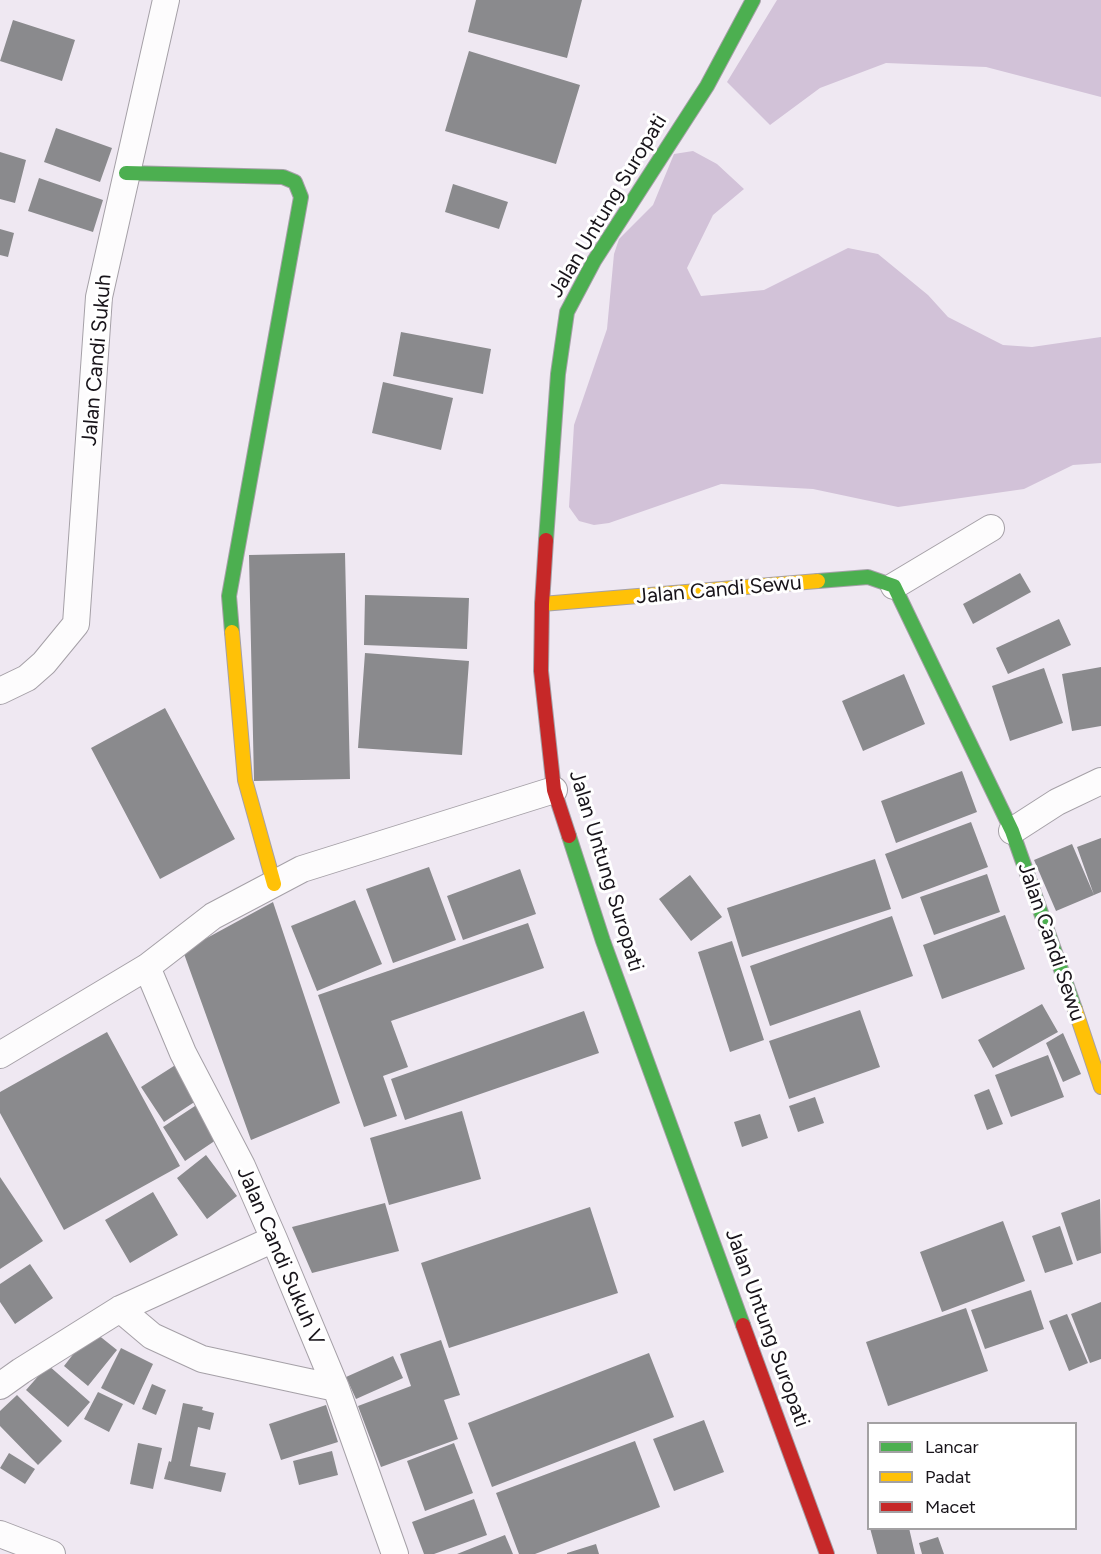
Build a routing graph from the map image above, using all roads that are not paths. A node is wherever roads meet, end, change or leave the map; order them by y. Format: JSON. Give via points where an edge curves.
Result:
{"nodes":[{"id":1,"x":166,"y":0,"type":"edge"},
{"id":2,"x":753,"y":0,"type":"edge"},
{"id":3,"x":126,"y":173,"type":"junction"},
{"id":4,"x":991,"y":528,"type":"dead end"},
{"id":5,"x":894,"y":586,"type":"junction"},
{"id":6,"x":542,"y":604,"type":"junction"},
{"id":7,"x":0,"y":691,"type":"edge"},
{"id":8,"x":1101,"y":781,"type":"edge"},
{"id":9,"x":554,"y":790,"type":"junction"},
{"id":10,"x":1012,"y":831,"type":"junction"},
{"id":11,"x":274,"y":884,"type":"junction"},
{"id":12,"x":147,"y":967,"type":"junction"},
{"id":13,"x":0,"y":1055,"type":"edge"},
{"id":14,"x":1101,"y":1087,"type":"edge"},
{"id":15,"x":274,"y":1239,"type":"junction"},
{"id":16,"x":120,"y":1309,"type":"junction"},
{"id":17,"x":0,"y":1386,"type":"edge"},
{"id":18,"x":336,"y":1388,"type":"junction"},
{"id":19,"x":0,"y":1534,"type":"edge"},
{"id":20,"x":52,"y":1554,"type":"edge"},
{"id":21,"x":395,"y":1554,"type":"edge"},
{"id":22,"x":828,"y":1554,"type":"edge"}],
"edges":[{"from":1,"to":3,"type":"street","name":"Jalan Candi Sukuh"},
{"from":2,"to":6,"type":"street","name":"Jalan Untung Suropati","via":[[708,86],[594,261],[567,312],[558,374]]},
{"from":3,"to":7,"type":"street","name":"Jalan Candi Sukuh","via":[[99,297],[76,624],[27,678]]},
{"from":3,"to":11,"type":"street","via":[[283,177],[295,182],[301,197],[229,596],[245,780]]},
{"from":4,"to":5,"type":"street"},
{"from":5,"to":6,"type":"street","name":"Jalan Candi Sewu","via":[[868,577]]},
{"from":5,"to":10,"type":"street","name":"Jalan Candi Sewu"},
{"from":6,"to":9,"type":"street","name":"Jalan Untung Suropati","via":[[541,671]]},
{"from":8,"to":10,"type":"street","via":[[1056,802]]},
{"from":9,"to":11,"type":"street","via":[[302,869]]},
{"from":9,"to":22,"type":"street","name":"Jalan Untung Suropati","via":[[603,941]]},
{"from":10,"to":14,"type":"street","name":"Jalan Candi Sewu"},
{"from":11,"to":12,"type":"street","via":[[213,916]]},
{"from":12,"to":13,"type":"street"},
{"from":12,"to":15,"type":"street","name":"Jalan Candi Sukuh V","via":[[183,1053],[242,1166]]},
{"from":15,"to":16,"type":"street"},
{"from":15,"to":18,"type":"street","name":"Jalan Candi Sukuh V"},
{"from":16,"to":17,"type":"street"},
{"from":16,"to":18,"type":"street","via":[[152,1336],[202,1359]]},
{"from":18,"to":21,"type":"street","name":"Jalan Candi Sukuh V"},
{"from":19,"to":20,"type":"street"}]}
